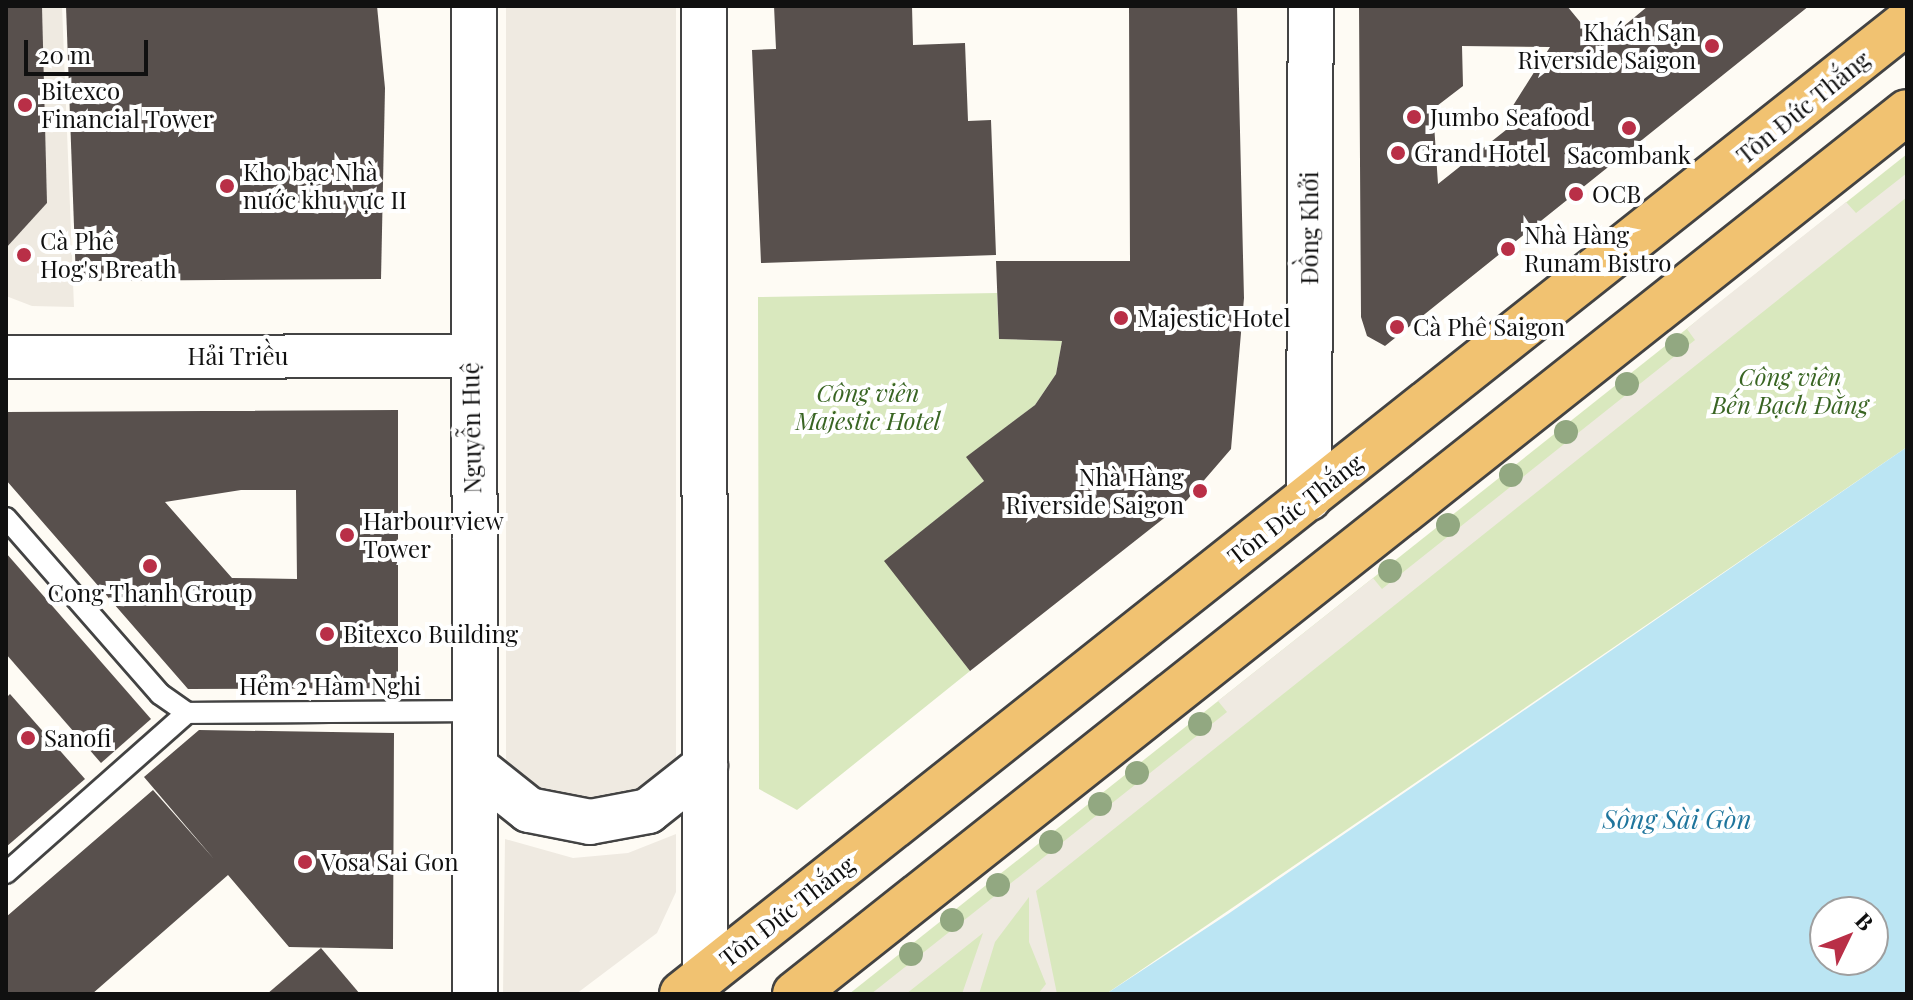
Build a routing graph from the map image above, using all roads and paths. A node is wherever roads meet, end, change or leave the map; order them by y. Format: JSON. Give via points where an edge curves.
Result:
{"nodes":[{"id":1,"x":474,"y":6,"type":"edge"},
{"id":2,"x":704,"y":6,"type":"edge"},
{"id":3,"x":1311,"y":6,"type":"edge"},
{"id":4,"x":1907,"y":22,"type":"edge"},
{"id":5,"x":1907,"y":112,"type":"edge"},
{"id":6,"x":470,"y":356,"type":"junction"},
{"id":7,"x":6,"y":357,"type":"edge"},
{"id":8,"x":1309,"y":498,"type":"junction"},
{"id":9,"x":6,"y":518,"type":"edge"},
{"id":10,"x":474,"y":711,"type":"junction"},
{"id":11,"x":187,"y":713,"type":"junction"},
{"id":12,"x":705,"y":766,"type":"junction"},
{"id":13,"x":475,"y":767,"type":"junction"},
{"id":14,"x":6,"y":873,"type":"edge"},
{"id":15,"x":693,"y":985,"type":"edge"},
{"id":16,"x":475,"y":994,"type":"edge"},
{"id":17,"x":795,"y":994,"type":"edge"}],
"edges":[{"from":1,"to":6,"type":"street","name":"Nguyễn Huệ"},
{"from":2,"to":12,"type":"street"},
{"from":3,"to":8,"type":"street","name":"Ðồng Khởi"},
{"from":4,"to":8,"type":"main road","name":"Tôn Ðức Thắng"},
{"from":5,"to":17,"type":"main road"},
{"from":6,"to":7,"type":"street","name":"Hải Triều"},
{"from":6,"to":10,"type":"street","name":"Nguyễn Huệ"},
{"from":8,"to":15,"type":"main road","name":"Tôn Ðức Thắng"},
{"from":9,"to":11,"type":"lane","via":[[160,694]]},
{"from":10,"to":11,"type":"lane","name":"Hẻm 2 Hàm Nghi"},
{"from":10,"to":13,"type":"street","name":"Nguyễn Huệ"},
{"from":11,"to":14,"type":"lane"},
{"from":12,"to":13,"type":"street","via":[[648,811],[590,822],[529,810]]},
{"from":12,"to":15,"type":"street"},
{"from":13,"to":16,"type":"street","name":"Nguyễn Huệ"}]}
